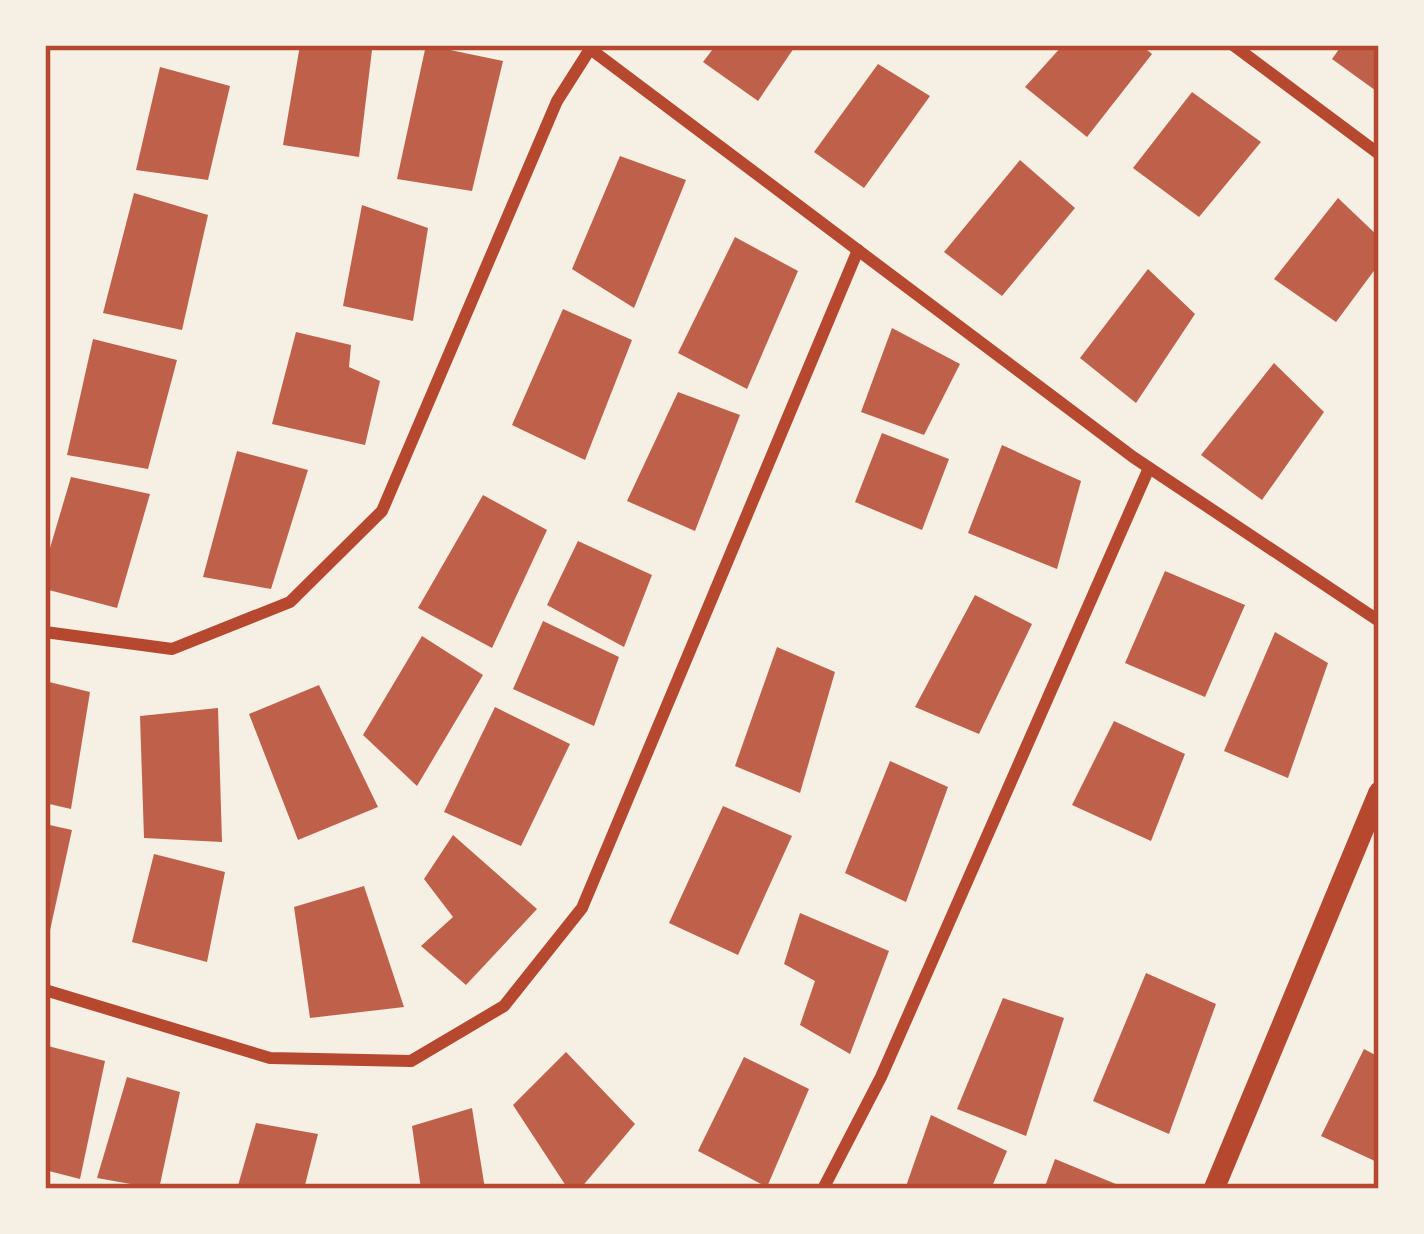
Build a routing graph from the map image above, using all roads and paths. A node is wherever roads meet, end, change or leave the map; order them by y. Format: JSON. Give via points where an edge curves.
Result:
{"nodes":[{"id":1,"x":1233,"y":45,"type":"edge"},
{"id":2,"x":589,"y":46,"type":"edge"},
{"id":3,"x":1379,"y":154,"type":"edge"},
{"id":4,"x":858,"y":250,"type":"junction"},
{"id":5,"x":1149,"y":467,"type":"junction"},
{"id":6,"x":1379,"y":621,"type":"edge"},
{"id":7,"x":45,"y":632,"type":"edge"},
{"id":8,"x":1379,"y":792,"type":"edge"},
{"id":9,"x":45,"y":990,"type":"edge"},
{"id":10,"x":823,"y":1189,"type":"edge"},
{"id":11,"x":1214,"y":1189,"type":"edge"}],
"edges":[{"from":1,"to":3,"type":"street"},
{"from":2,"to":4,"type":"street"},
{"from":2,"to":7,"type":"street","via":[[557,101],[382,511],[290,602],[172,649]]},
{"from":4,"to":5,"type":"street"},
{"from":4,"to":9,"type":"street","via":[[582,908],[504,1006],[411,1061],[270,1058]]},
{"from":5,"to":6,"type":"street"},
{"from":5,"to":10,"type":"street","via":[[881,1077]]},
{"from":8,"to":11,"type":"street"}]}
